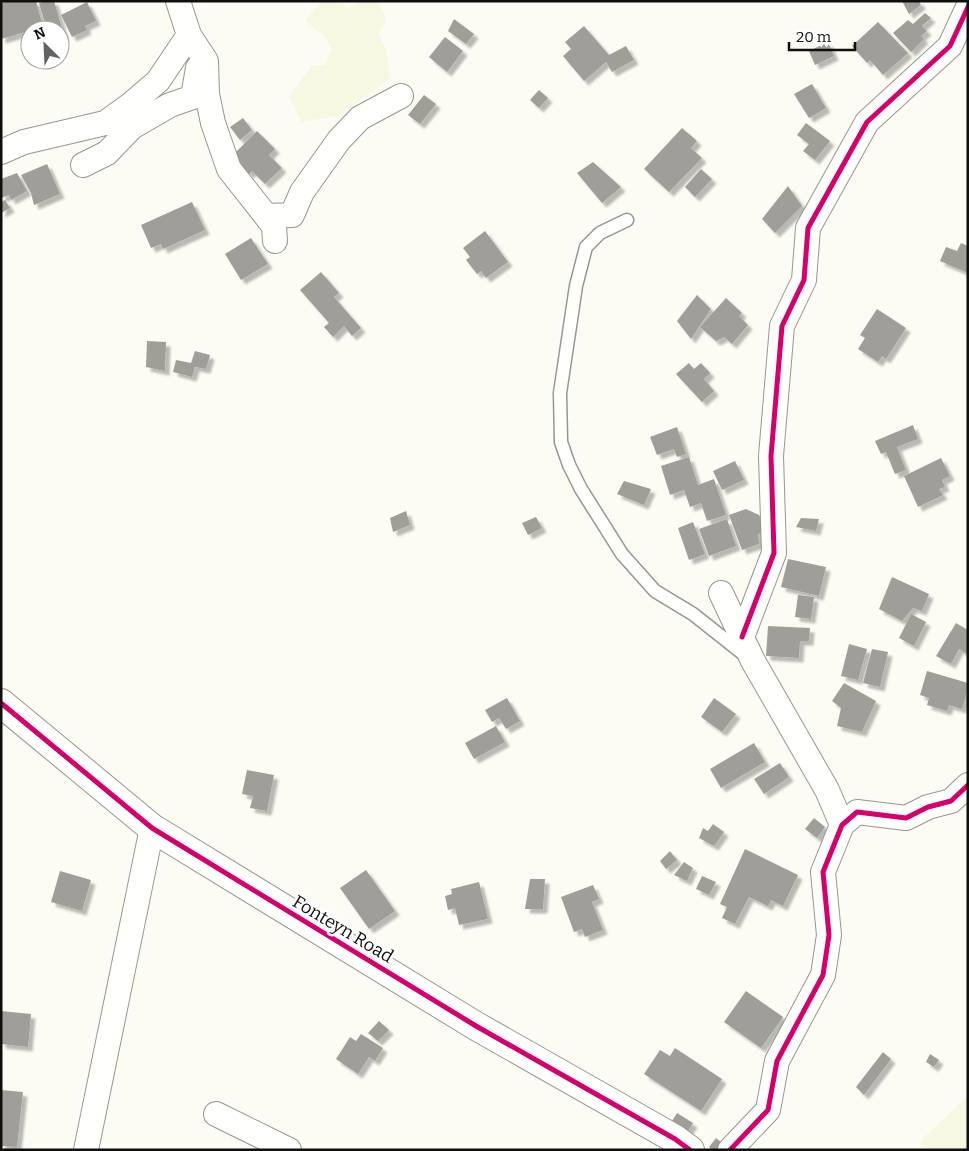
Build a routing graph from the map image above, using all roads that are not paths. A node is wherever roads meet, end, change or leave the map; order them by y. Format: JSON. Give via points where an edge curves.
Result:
{"nodes":[{"id":1,"x":178,"y":1,"type":"edge"},
{"id":2,"x":968,"y":7,"type":"edge"},
{"id":3,"x":189,"y":35,"type":"junction"},
{"id":4,"x":401,"y":96,"type":"dead end"},
{"id":5,"x":1,"y":152,"type":"edge"},
{"id":6,"x":83,"y":165,"type":"dead end"},
{"id":7,"x":266,"y":216,"type":"junction"},
{"id":8,"x":627,"y":220,"type":"dead end"},
{"id":9,"x":274,"y":241,"type":"dead end"},
{"id":10,"x":721,"y":593,"type":"dead end"},
{"id":11,"x":742,"y":637,"type":"junction"},
{"id":12,"x":754,"y":662,"type":"junction"},
{"id":13,"x":1,"y":704,"type":"edge"},
{"id":14,"x":968,"y":785,"type":"edge"},
{"id":15,"x":842,"y":825,"type":"junction"},
{"id":16,"x":152,"y":828,"type":"junction"},
{"id":17,"x":216,"y":1114,"type":"dead end"},
{"id":18,"x":86,"y":1150,"type":"edge"},
{"id":19,"x":289,"y":1150,"type":"edge"},
{"id":20,"x":690,"y":1150,"type":"edge"},
{"id":21,"x":730,"y":1150,"type":"edge"}],
"edges":[{"from":1,"to":3,"type":"street"},
{"from":2,"to":11,"type":"street","via":[[950,46],[867,122],[808,228],[804,280],[782,326],[771,456],[774,553]]},
{"from":3,"to":5,"type":"street","via":[[158,80],[106,123],[24,142]]},
{"from":3,"to":6,"type":"street","via":[[198,70],[193,97],[170,105],[132,127],[108,153]]},
{"from":3,"to":7,"type":"street","via":[[206,61],[207,94],[213,123],[229,169]]},
{"from":4,"to":7,"type":"street","via":[[360,118],[339,140],[302,192],[292,215]]},
{"from":7,"to":9,"type":"street","via":[[274,226]]},
{"from":8,"to":12,"type":"lane","via":[[600,233],[586,247],[576,286],[560,393],[561,442],[581,489],[622,554],[655,591],[693,614]]},
{"from":10,"to":11,"type":"street"},
{"from":11,"to":12,"type":"street"},
{"from":12,"to":15,"type":"street","via":[[827,790]]},
{"from":13,"to":16,"type":"street","name":"Fonteyn Road"},
{"from":14,"to":15,"type":"street","via":[[951,801],[928,807],[906,818],[857,812]]},
{"from":15,"to":21,"type":"street","via":[[823,872],[829,935],[823,976],[777,1060],[768,1110]]},
{"from":16,"to":18,"type":"street"},
{"from":16,"to":20,"type":"street","name":"Fonteyn Road","via":[[476,1026]]},
{"from":17,"to":19,"type":"street"}]}
